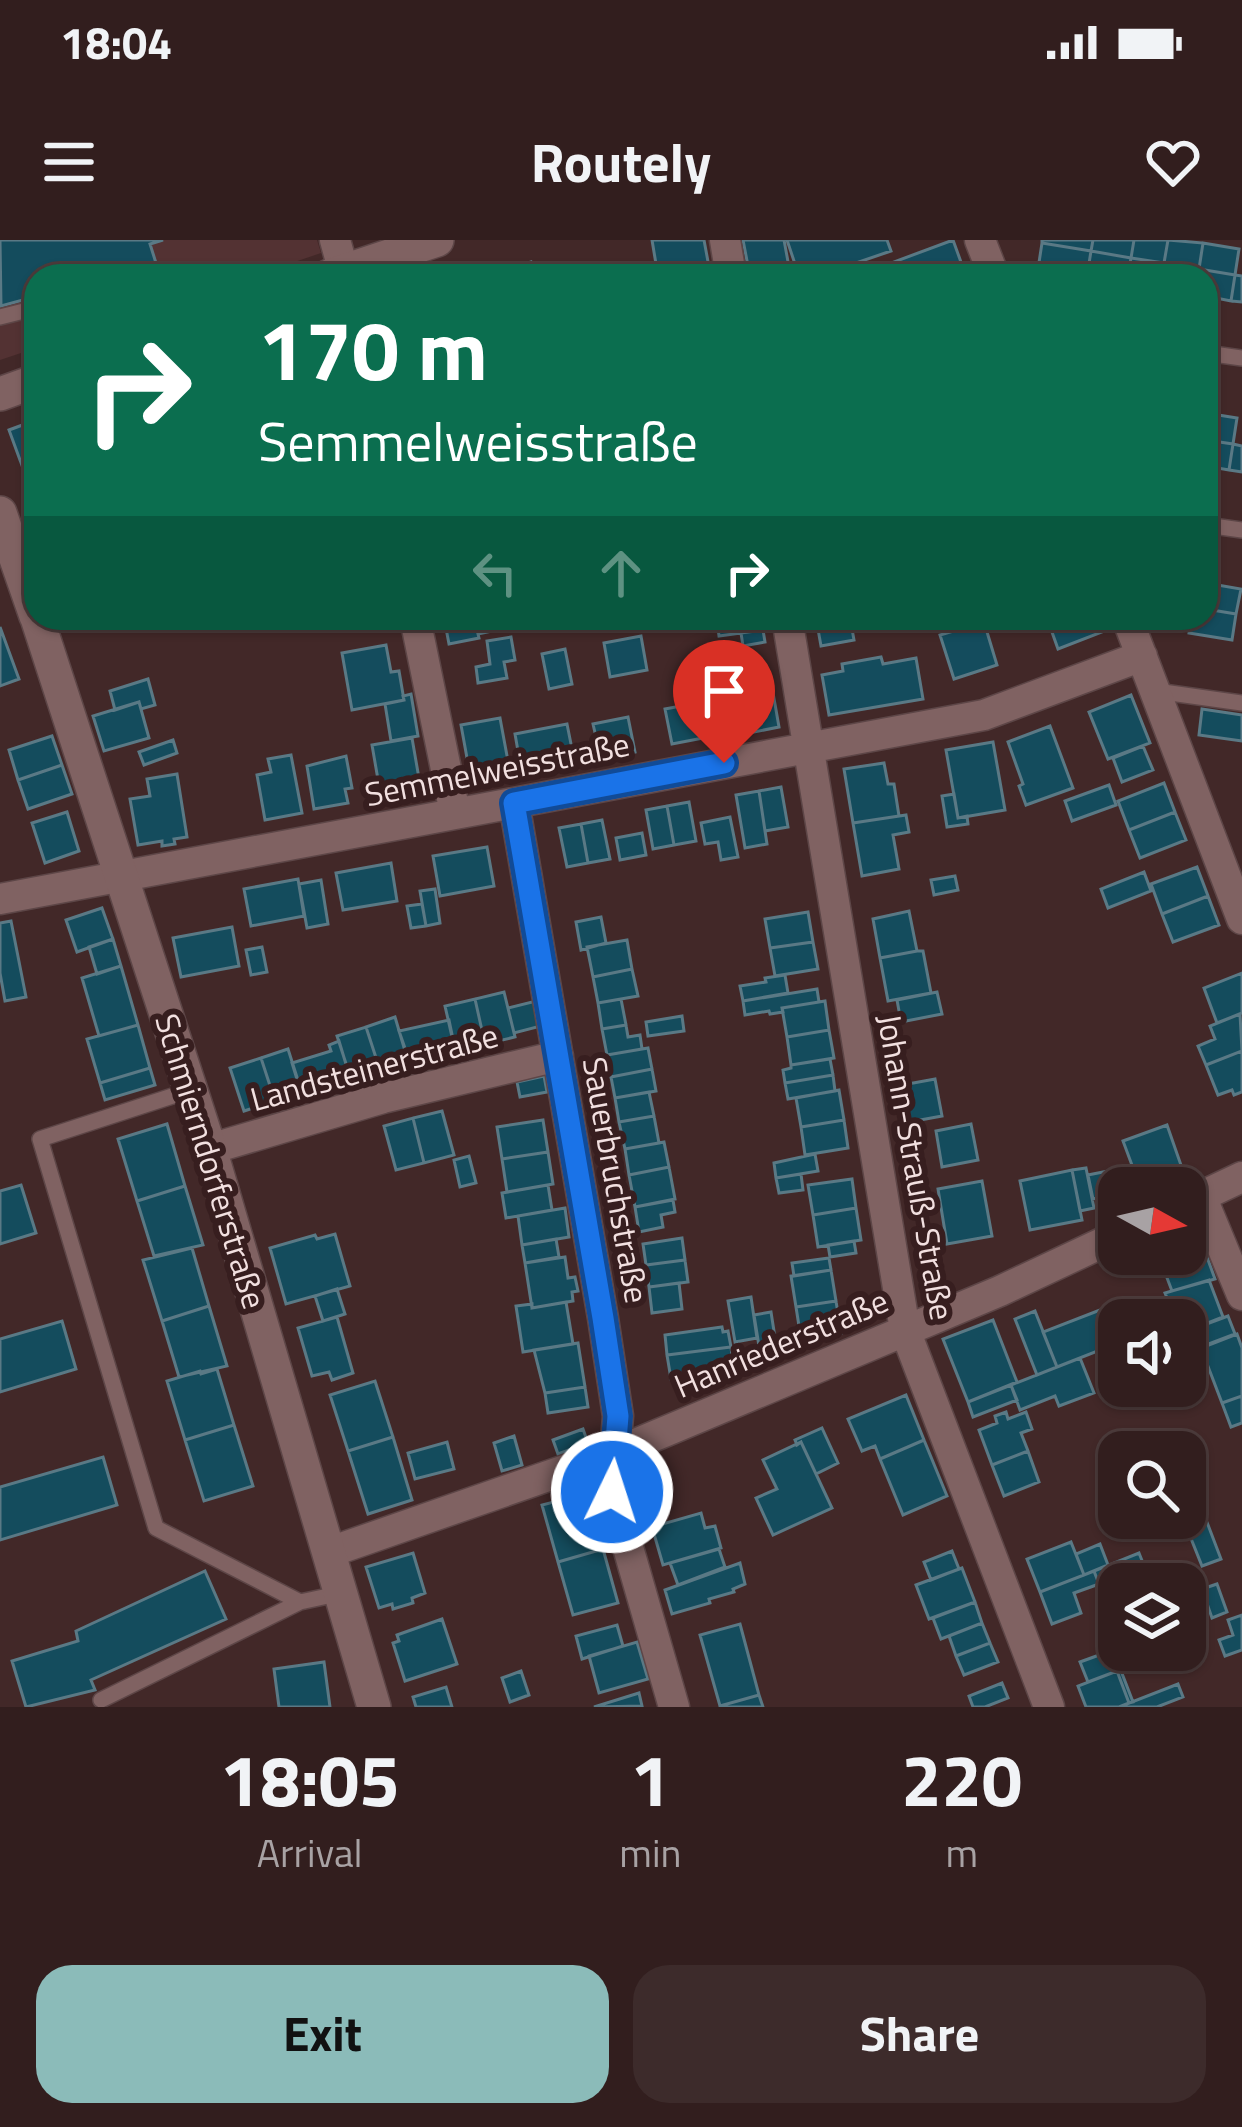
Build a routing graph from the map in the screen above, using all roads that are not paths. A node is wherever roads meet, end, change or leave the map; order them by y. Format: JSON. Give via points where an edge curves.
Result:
{"nodes":[{"id":1,"x":437,"y":240,"type":"edge"},
{"id":2,"x":346,"y":264,"type":"edge"},
{"id":3,"x":0,"y":513,"type":"edge"},
{"id":4,"x":24,"y":582,"type":"edge"},
{"id":5,"x":40,"y":630,"type":"edge"},
{"id":6,"x":417,"y":630,"type":"edge"},
{"id":7,"x":789,"y":630,"type":"edge"},
{"id":8,"x":1132,"y":630,"type":"edge"},
{"id":9,"x":1142,"y":656,"type":"junction"},
{"id":10,"x":1155,"y":691,"type":"junction"},
{"id":11,"x":1242,"y":703,"type":"edge"},
{"id":12,"x":808,"y":746,"type":"junction"},
{"id":13,"x":514,"y":803,"type":"junction"},
{"id":14,"x":454,"y":813,"type":"junction"},
{"id":15,"x":1232,"y":869,"type":"edge"},
{"id":16,"x":122,"y":876,"type":"junction"},
{"id":17,"x":0,"y":899,"type":"edge"},
{"id":18,"x":1242,"y":920,"type":"edge"},
{"id":19,"x":558,"y":1056,"type":"junction"},
{"id":20,"x":191,"y":1090,"type":"junction"},
{"id":21,"x":210,"y":1149,"type":"junction"},
{"id":22,"x":1242,"y":1177,"type":"edge"},
{"id":23,"x":1206,"y":1194,"type":"edge"},
{"id":24,"x":1206,"y":1225,"type":"edge"},
{"id":25,"x":1098,"y":1245,"type":"edge"},
{"id":26,"x":1242,"y":1295,"type":"edge"},
{"id":27,"x":905,"y":1330,"type":"junction"},
{"id":28,"x":614,"y":1453,"type":"junction"},
{"id":29,"x":330,"y":1552,"type":"junction"},
{"id":30,"x":342,"y":1593,"type":"junction"},
{"id":31,"x":301,"y":1602,"type":"junction"},
{"id":32,"x":101,"y":1700,"type":"dead end"},
{"id":33,"x":374,"y":1707,"type":"edge"},
{"id":34,"x":674,"y":1707,"type":"edge"},
{"id":35,"x":1049,"y":1707,"type":"edge"}],
"edges":[{"from":1,"to":2,"type":"street"},
{"from":3,"to":4,"type":"street","name":"Schmierndorferstraße"},
{"from":5,"to":16,"type":"street","name":"Schmierndorferstraße"},
{"from":6,"to":14,"type":"street"},
{"from":7,"to":12,"type":"street","name":"Johann-Strauß-Straße"},
{"from":8,"to":9,"type":"street"},
{"from":9,"to":10,"type":"street"},
{"from":9,"to":12,"type":"street","name":"Semmelweisstraße","via":[[984,715]]},
{"from":10,"to":11,"type":"lane"},
{"from":10,"to":15,"type":"street"},
{"from":12,"to":13,"type":"street","name":"Semmelweisstraße"},
{"from":12,"to":27,"type":"street","name":"Johann-Strauß-Straße"},
{"from":13,"to":14,"type":"street","name":"Semmelweisstraße"},
{"from":13,"to":19,"type":"street","name":"Sauerbruchstraße"},
{"from":14,"to":16,"type":"street","name":"Semmelweisstraße"},
{"from":15,"to":18,"type":"street"},
{"from":16,"to":17,"type":"street","name":"Semmelweisstraße"},
{"from":16,"to":20,"type":"street","name":"Schmierndorferstraße"},
{"from":19,"to":21,"type":"street","name":"Landsteinerstraße"},
{"from":19,"to":28,"type":"street","name":"Sauerbruchstraße","via":[[618,1416]]},
{"from":20,"to":21,"type":"street","name":"Schmierndorferstraße"},
{"from":20,"to":31,"type":"lane","via":[[40,1139],[156,1528]]},
{"from":21,"to":29,"type":"street","name":"Schmierndorferstraße"},
{"from":22,"to":23,"type":"street"},
{"from":24,"to":26,"type":"street"},
{"from":25,"to":27,"type":"street","name":"Hanriederstraße"},
{"from":27,"to":28,"type":"street","name":"Hanriederstraße"},
{"from":27,"to":35,"type":"street","name":"Johann-Strauß-Straße"},
{"from":28,"to":29,"type":"street","name":"Hanriederstraße"},
{"from":28,"to":34,"type":"street","name":"Sauerbruchstraße","via":[[612,1492]]},
{"from":29,"to":30,"type":"street","name":"Schmierndorferstraße"},
{"from":30,"to":31,"type":"lane"},
{"from":30,"to":33,"type":"street","name":"Schmierndorferstraße"},
{"from":31,"to":32,"type":"lane"}]}
